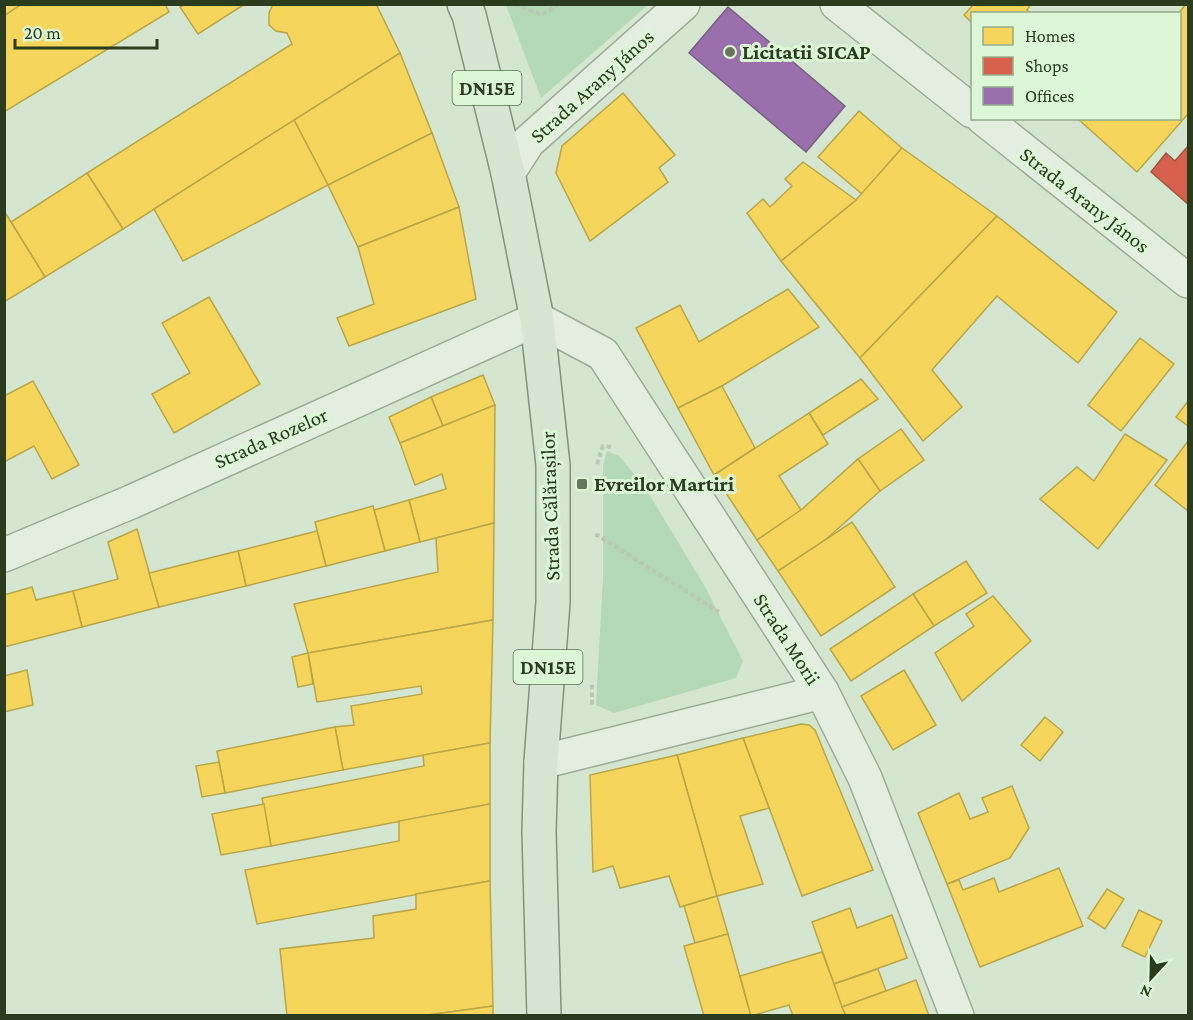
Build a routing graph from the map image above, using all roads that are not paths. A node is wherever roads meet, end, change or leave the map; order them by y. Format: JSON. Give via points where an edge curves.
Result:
{"nodes":[{"id":1,"x":464,"y":4,"type":"edge"},
{"id":2,"x":683,"y":4,"type":"edge"},
{"id":3,"x":837,"y":4,"type":"edge"},
{"id":4,"x":971,"y":110,"type":"edge"},
{"id":5,"x":986,"y":120,"type":"edge"},
{"id":6,"x":508,"y":173,"type":"junction"},
{"id":7,"x":1188,"y":281,"type":"edge"},
{"id":8,"x":537,"y":319,"type":"junction"},
{"id":9,"x":4,"y":555,"type":"edge"},
{"id":10,"x":822,"y":692,"type":"junction"},
{"id":11,"x":541,"y":762,"type":"junction"},
{"id":12,"x":544,"y":1016,"type":"edge"},
{"id":13,"x":957,"y":1016,"type":"edge"}],
"edges":[{"from":1,"to":6,"type":"main road","name":"Strada Călărașilor","number":"DN15E"},
{"from":2,"to":6,"type":"street","name":"Strada Arany János","via":[[528,142]]},
{"from":3,"to":4,"type":"street"},
{"from":5,"to":7,"type":"street","name":"Strada Arany János"},
{"from":6,"to":8,"type":"main road","name":"Strada Călărașilor","number":"DN15E"},
{"from":8,"to":9,"type":"street","name":"Strada Rozelor"},
{"from":8,"to":10,"type":"street","name":"Strada Morii","via":[[603,354]]},
{"from":8,"to":11,"type":"main road","name":"Strada Călărașilor","number":"DN15E","via":[[553,465],[553,602]]},
{"from":10,"to":11,"type":"street"},
{"from":10,"to":13,"type":"street","name":"Strada Morii","via":[[865,778]]},
{"from":11,"to":12,"type":"main road","name":"Strada Călărașilor","number":"DN15E","via":[[538,831]]}]}
